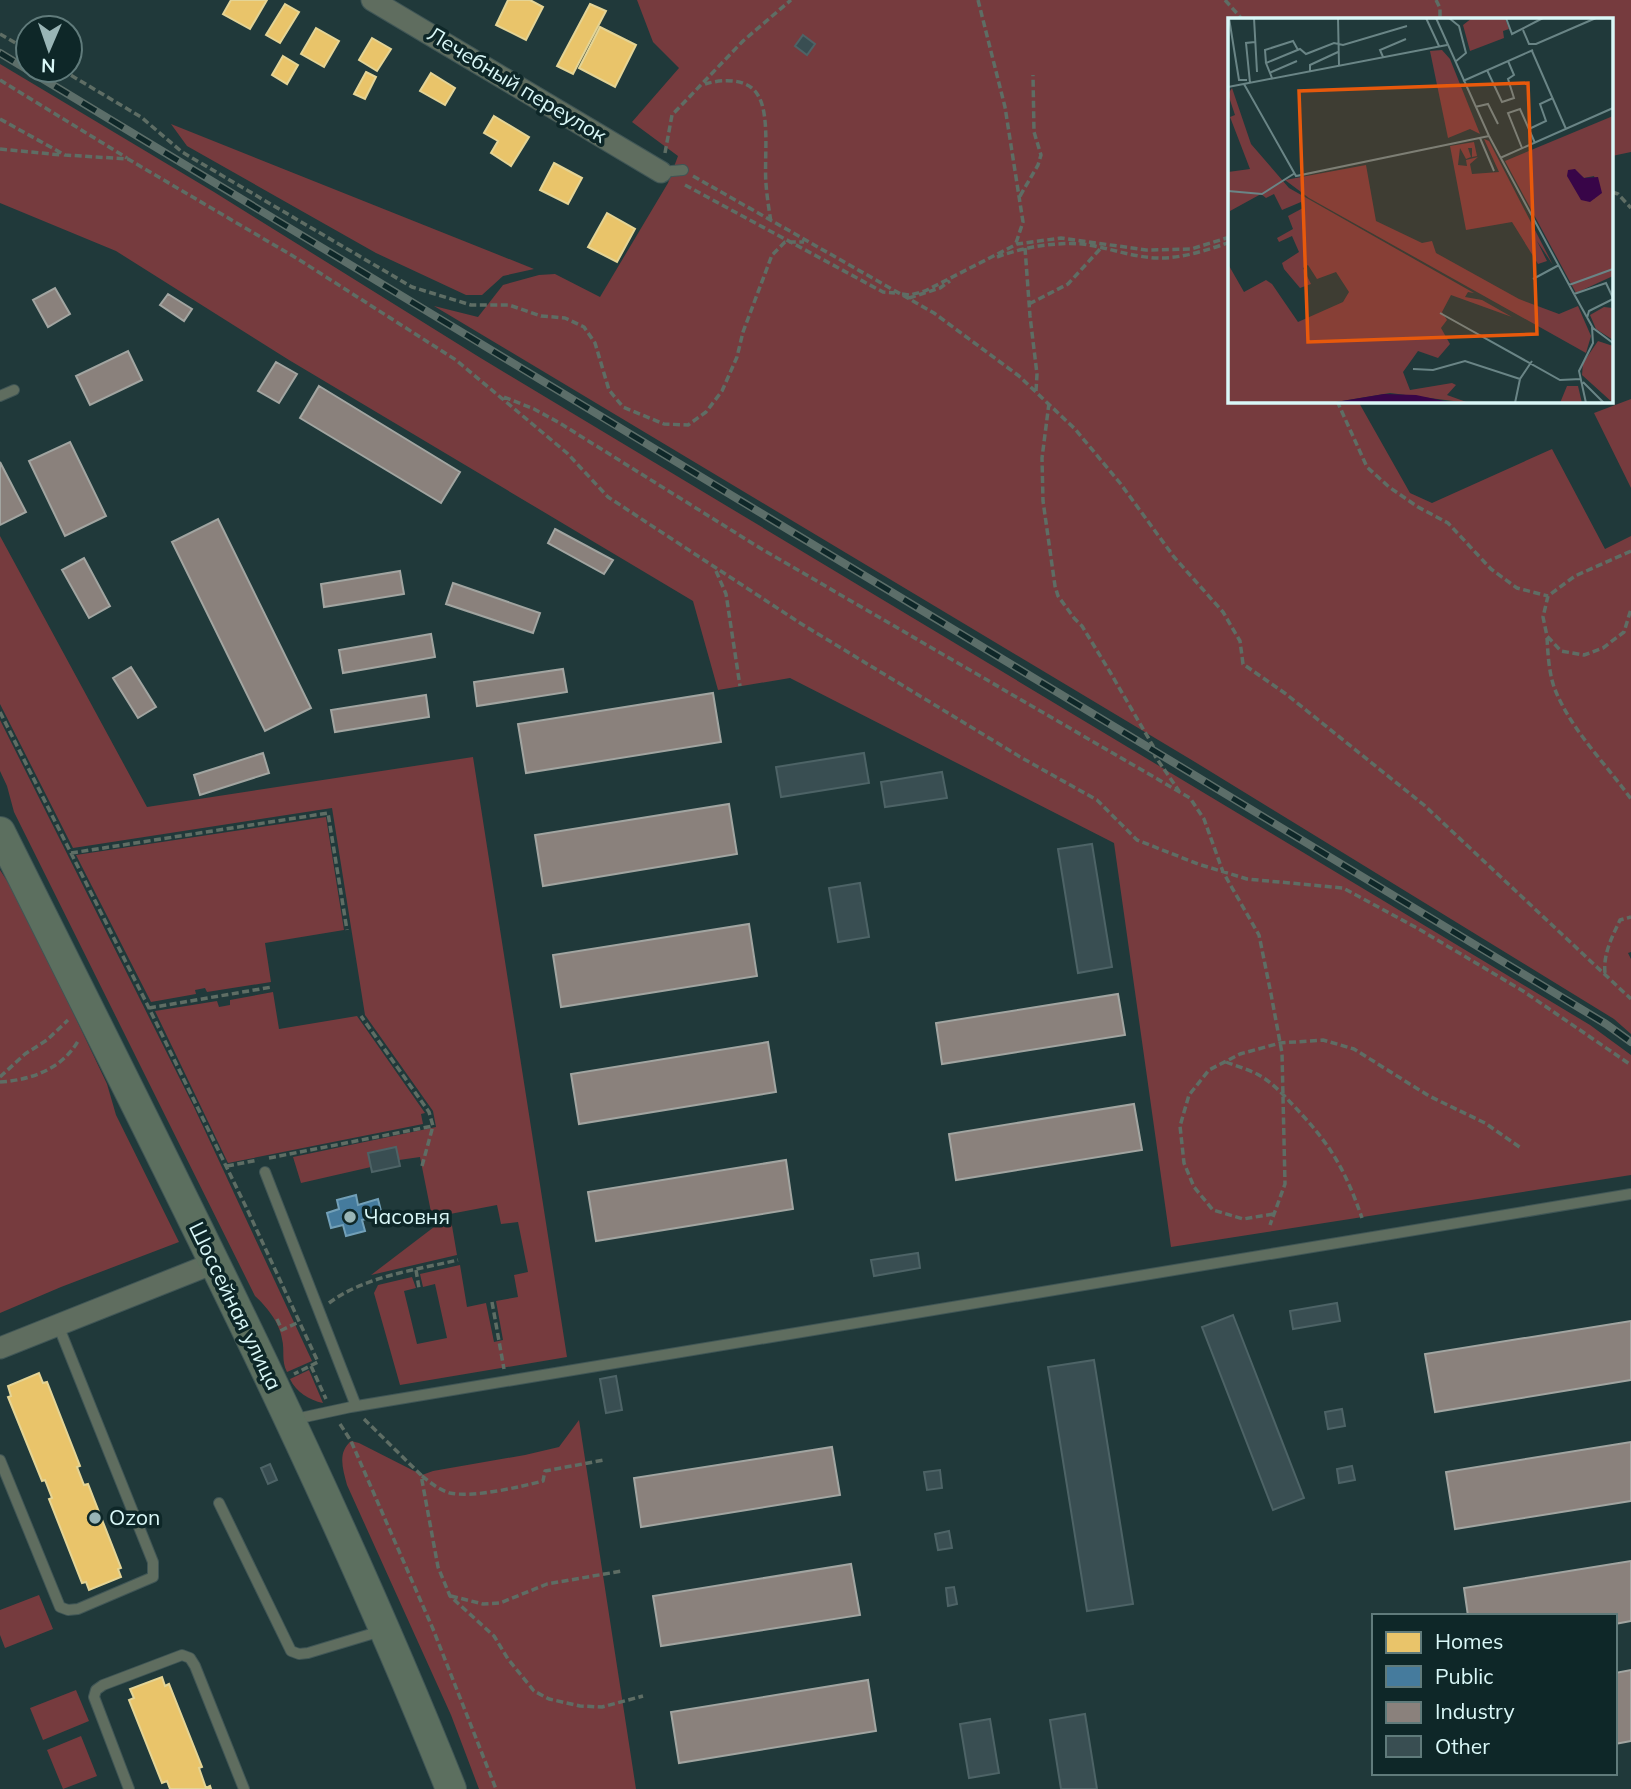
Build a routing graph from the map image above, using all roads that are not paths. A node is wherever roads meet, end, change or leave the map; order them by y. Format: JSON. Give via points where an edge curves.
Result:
{"nodes":[{"id":1,"x":372,"y":0,"type":"edge"},
{"id":2,"x":683,"y":170,"type":"road end"},
{"id":3,"x":661,"y":172,"type":"joint"},
{"id":4,"x":14,"y":390,"type":"dead end"},
{"id":5,"x":0,"y":396,"type":"edge"},
{"id":6,"x":0,"y":832,"type":"edge"},
{"id":7,"x":265,"y":1172,"type":"dead end"},
{"id":8,"x":1631,"y":1194,"type":"edge"},
{"id":9,"x":214,"y":1263,"type":"junction"},
{"id":10,"x":58,"y":1325,"type":"junction"},
{"id":11,"x":0,"y":1348,"type":"edge"},
{"id":12,"x":354,"y":1407,"type":"junction"},
{"id":13,"x":291,"y":1420,"type":"junction"},
{"id":14,"x":1,"y":1464,"type":"edge"},
{"id":15,"x":219,"y":1503,"type":"dead end"},
{"id":16,"x":384,"y":1630,"type":"junction"},
{"id":17,"x":129,"y":1789,"type":"edge"},
{"id":18,"x":244,"y":1789,"type":"edge"},
{"id":19,"x":451,"y":1789,"type":"edge"}],
"edges":[{"from":1,"to":3,"type":"street","name":"Лечебный переулок"},
{"from":2,"to":3,"type":"lane"},
{"from":4,"to":5,"type":"lane"},
{"from":6,"to":9,"type":"main road","name":"Шоссейная улица"},
{"from":7,"to":12,"type":"lane"},
{"from":8,"to":12,"type":"lane"},
{"from":9,"to":10,"type":"street"},
{"from":9,"to":13,"type":"main road","name":"Шоссейная улица"},
{"from":10,"to":11,"type":"street"},
{"from":10,"to":14,"type":"lane","via":[[153,1562],[153,1577],[78,1609],[61,1607]]},
{"from":12,"to":13,"type":"lane"},
{"from":13,"to":16,"type":"main road","name":"Шоссейная улица"},
{"from":15,"to":16,"type":"lane","via":[[291,1651],[308,1653]]},
{"from":16,"to":19,"type":"main road","name":"Шоссейная улица"},
{"from":17,"to":18,"type":"lane","via":[[94,1697],[96,1690],[182,1655],[195,1666]]}]}
